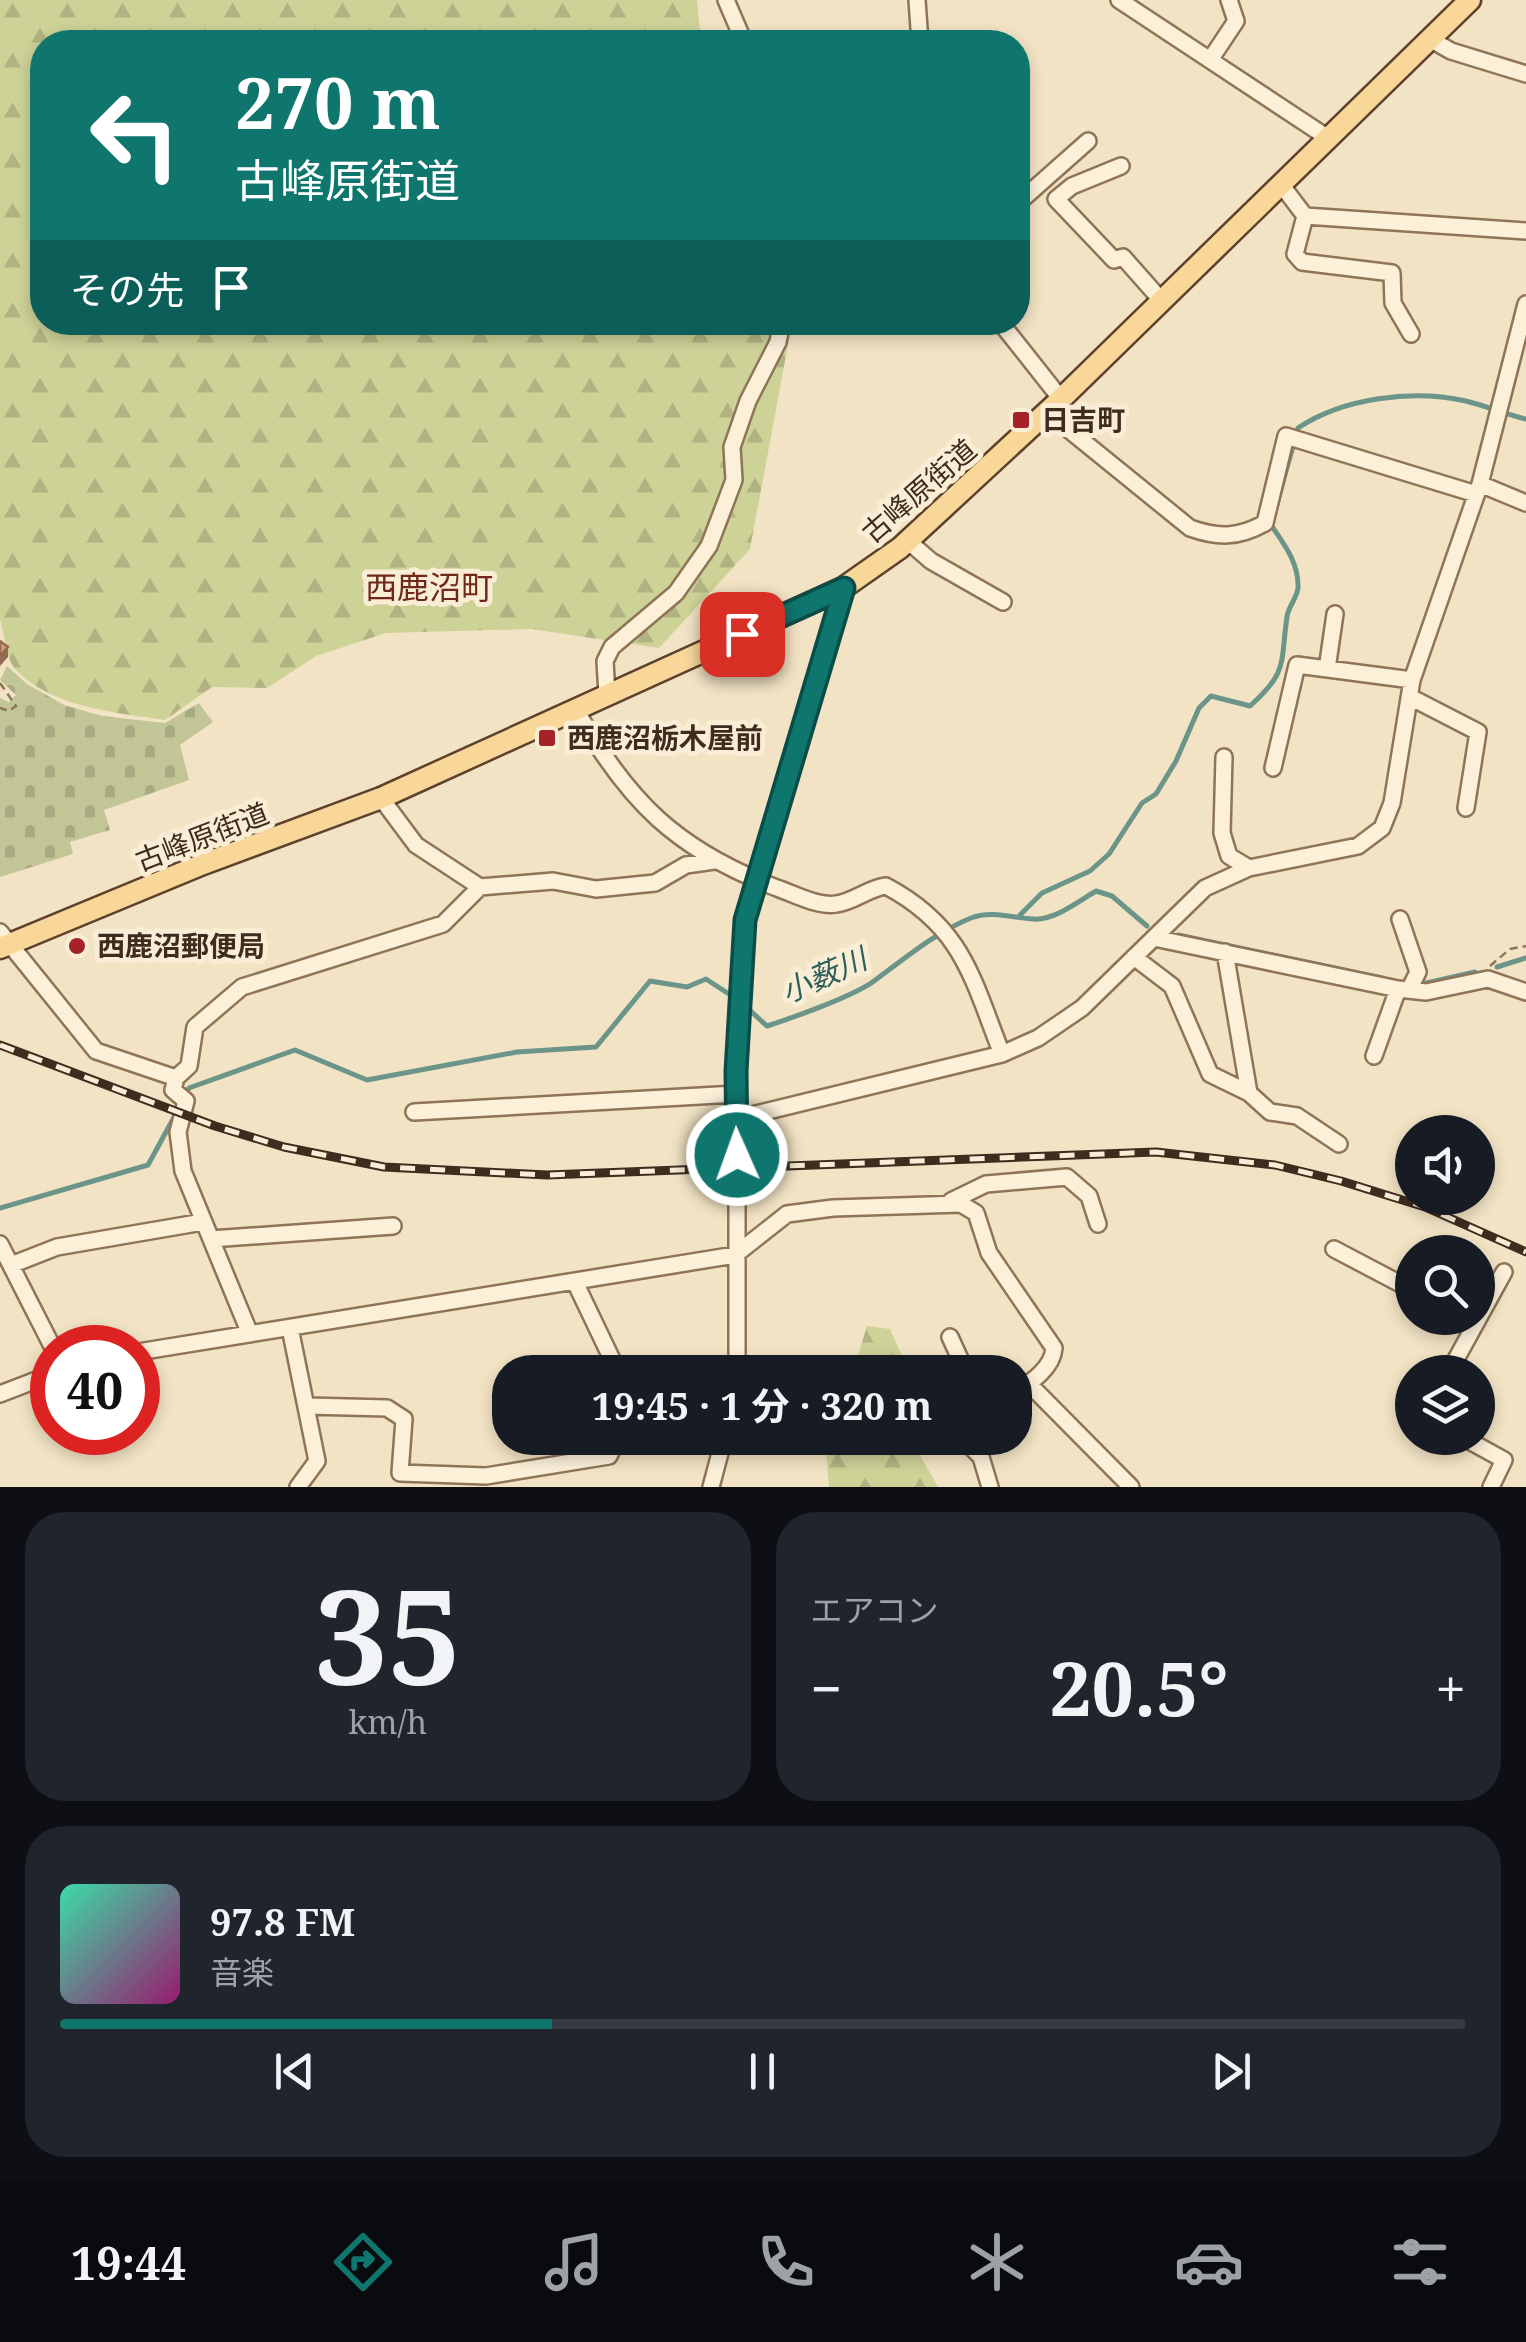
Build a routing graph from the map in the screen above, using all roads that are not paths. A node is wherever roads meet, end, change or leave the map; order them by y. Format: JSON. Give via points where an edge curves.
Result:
{"nodes":[{"id":1,"x":726,"y":0,"type":"edge"},
{"id":2,"x":917,"y":0,"type":"edge"},
{"id":3,"x":1119,"y":0,"type":"edge"},
{"id":4,"x":1230,"y":0,"type":"edge"},
{"id":5,"x":1470,"y":0,"type":"edge"},
{"id":6,"x":739,"y":30,"type":"edge"},
{"id":7,"x":919,"y":30,"type":"edge"},
{"id":8,"x":1430,"y":39,"type":"junction"},
{"id":9,"x":1210,"y":60,"type":"junction"},
{"id":10,"x":1526,"y":74,"type":"edge"},
{"id":11,"x":1328,"y":138,"type":"junction"},
{"id":12,"x":1088,"y":141,"type":"dead end"},
{"id":13,"x":1121,"y":166,"type":"dead end"},
{"id":14,"x":1280,"y":183,"type":"junction"},
{"id":15,"x":1030,"y":192,"type":"edge"},
{"id":16,"x":1305,"y":216,"type":"junction"},
{"id":17,"x":1526,"y":231,"type":"edge"},
{"id":18,"x":1162,"y":300,"type":"junction"},
{"id":19,"x":1526,"y":304,"type":"edge"},
{"id":20,"x":1411,"y":334,"type":"dead end"},
{"id":21,"x":779,"y":335,"type":"edge"},
{"id":22,"x":1008,"y":335,"type":"edge"},
{"id":23,"x":1054,"y":406,"type":"junction"},
{"id":24,"x":1478,"y":489,"type":"junction"},
{"id":25,"x":1526,"y":502,"type":"edge"},
{"id":26,"x":908,"y":541,"type":"junction"},
{"id":27,"x":844,"y":588,"type":"junction"},
{"id":28,"x":1003,"y":602,"type":"dead end"},
{"id":29,"x":1335,"y":614,"type":"dead end"},
{"id":30,"x":1327,"y":669,"type":"junction"},
{"id":31,"x":1411,"y":688,"type":"junction"},
{"id":32,"x":607,"y":696,"type":"junction"},
{"id":33,"x":576,"y":710,"type":"junction"},
{"id":34,"x":1224,"y":757,"type":"dead end"},
{"id":35,"x":1274,"y":768,"type":"dead end"},
{"id":36,"x":381,"y":798,"type":"junction"},
{"id":37,"x":1466,"y":808,"type":"dead end"},
{"id":38,"x":714,"y":861,"type":"junction"},
{"id":39,"x":1248,"y":868,"type":"junction"},
{"id":40,"x":756,"y":880,"type":"junction"},
{"id":41,"x":480,"y":887,"type":"junction"},
{"id":42,"x":1400,"y":919,"type":"dead end"},
{"id":43,"x":1154,"y":938,"type":"junction"},
{"id":44,"x":4,"y":941,"type":"edge"},
{"id":45,"x":1226,"y":952,"type":"junction"},
{"id":46,"x":1134,"y":958,"type":"junction"},
{"id":47,"x":1404,"y":990,"type":"junction"},
{"id":48,"x":1526,"y":992,"type":"edge"},
{"id":49,"x":1002,"y":1054,"type":"junction"},
{"id":50,"x":1374,"y":1056,"type":"dead end"},
{"id":51,"x":176,"y":1078,"type":"junction"},
{"id":52,"x":1249,"y":1092,"type":"junction"},
{"id":53,"x":736,"y":1094,"type":"junction"},
{"id":54,"x":414,"y":1112,"type":"dead end"},
{"id":55,"x":735,"y":1119,"type":"junction"},
{"id":56,"x":1338,"y":1144,"type":"dead end"},
{"id":57,"x":737,"y":1155,"type":"tunnel mouth"},
{"id":58,"x":737,"y":1183,"type":"tunnel mouth"},
{"id":59,"x":942,"y":1204,"type":"junction"},
{"id":60,"x":204,"y":1222,"type":"junction"},
{"id":61,"x":1098,"y":1224,"type":"dead end"},
{"id":62,"x":393,"y":1226,"type":"dead end"},
{"id":63,"x":211,"y":1240,"type":"junction"},
{"id":64,"x":0,"y":1244,"type":"edge"},
{"id":65,"x":1334,"y":1249,"type":"dead end"},
{"id":66,"x":735,"y":1254,"type":"junction"},
{"id":67,"x":11,"y":1266,"type":"junction"},
{"id":68,"x":1504,"y":1272,"type":"dead end"},
{"id":69,"x":1395,"y":1281,"type":"edge"},
{"id":70,"x":576,"y":1282,"type":"junction"},
{"id":71,"x":1495,"y":1285,"type":"edge"},
{"id":72,"x":41,"y":1325,"type":"edge"},
{"id":73,"x":290,"y":1328,"type":"junction"},
{"id":74,"x":250,"y":1334,"type":"junction"},
{"id":75,"x":950,"y":1336,"type":"dead end"},
{"id":76,"x":160,"y":1348,"type":"edge"},
{"id":77,"x":610,"y":1355,"type":"edge"},
{"id":78,"x":738,"y":1355,"type":"edge"},
{"id":79,"x":958,"y":1355,"type":"edge"},
{"id":80,"x":1032,"y":1379,"type":"edge"},
{"id":81,"x":30,"y":1382,"type":"edge"},
{"id":82,"x":0,"y":1394,"type":"edge"},
{"id":83,"x":1032,"y":1395,"type":"edge"},
{"id":84,"x":308,"y":1406,"type":"junction"},
{"id":85,"x":610,"y":1455,"type":"edge"},
{"id":86,"x":719,"y":1455,"type":"edge"},
{"id":87,"x":979,"y":1455,"type":"edge"},
{"id":88,"x":1495,"y":1455,"type":"edge"},
{"id":89,"x":298,"y":1487,"type":"edge"},
{"id":90,"x":711,"y":1487,"type":"edge"},
{"id":91,"x":990,"y":1487,"type":"edge"},
{"id":92,"x":1131,"y":1487,"type":"edge"},
{"id":93,"x":1491,"y":1487,"type":"edge"}],
"edges":[{"from":1,"to":6,"type":"street"},
{"from":2,"to":7,"type":"street"},
{"from":3,"to":9,"type":"street"},
{"from":4,"to":9,"type":"street","via":[[1236,22]]},
{"from":5,"to":8,"type":"main road","name":"古峰原街道"},
{"from":8,"to":10,"type":"street"},
{"from":8,"to":11,"type":"main road","name":"古峰原街道"},
{"from":9,"to":11,"type":"street"},
{"from":11,"to":14,"type":"main road","name":"古峰原街道"},
{"from":12,"to":15,"type":"street"},
{"from":13,"to":18,"type":"street","via":[[1056,199]]},
{"from":14,"to":16,"type":"street"},
{"from":14,"to":18,"type":"main road","name":"古峰原街道"},
{"from":16,"to":17,"type":"street"},
{"from":16,"to":20,"type":"street","via":[[1295,254],[1302,262],[1392,273],[1393,303]]},
{"from":18,"to":23,"type":"main road","name":"古峰原街道"},
{"from":19,"to":24,"type":"street"},
{"from":21,"to":32,"type":"street","via":[[732,446],[734,480],[710,546],[676,593],[612,647],[605,661]]},
{"from":22,"to":23,"type":"street"},
{"from":23,"to":24,"type":"street","via":[[1190,528],[1214,537],[1245,534],[1265,523],[1286,436]]},
{"from":23,"to":26,"type":"main road","name":"古峰原街道"},
{"from":24,"to":25,"type":"street"},
{"from":24,"to":31,"type":"street"},
{"from":26,"to":27,"type":"main road","name":"古峰原街道"},
{"from":26,"to":28,"type":"street"},
{"from":27,"to":32,"type":"main road","name":"古峰原街道"},
{"from":27,"to":40,"type":"street"},
{"from":29,"to":30,"type":"street"},
{"from":30,"to":31,"type":"street"},
{"from":30,"to":35,"type":"street","via":[[1297,665]]},
{"from":31,"to":37,"type":"street","via":[[1478,732]]},
{"from":31,"to":39,"type":"street","via":[[1382,828],[1358,846]]},
{"from":32,"to":33,"type":"main road","name":"古峰原街道"},
{"from":33,"to":36,"type":"main road","name":"古峰原街道"},
{"from":33,"to":38,"type":"street","via":[[609,768],[664,826]]},
{"from":34,"to":39,"type":"street","via":[[1222,832],[1229,856]]},
{"from":36,"to":41,"type":"street","via":[[416,845]]},
{"from":36,"to":44,"type":"main road","name":"古峰原街道"},
{"from":38,"to":40,"type":"street"},
{"from":38,"to":41,"type":"street","via":[[686,865],[655,883]]},
{"from":39,"to":43,"type":"street","via":[[1204,888]]},
{"from":40,"to":49,"type":"street","via":[[835,905],[886,886],[921,904],[964,960]]},
{"from":40,"to":53,"type":"street","via":[[740,965]]},
{"from":41,"to":51,"type":"street","via":[[443,924],[242,987],[195,1027],[188,1066]]},
{"from":42,"to":47,"type":"street","via":[[1418,972]]},
{"from":43,"to":45,"type":"street"},
{"from":43,"to":46,"type":"street"},
{"from":44,"to":51,"type":"street","via":[[96,1052]]},
{"from":45,"to":47,"type":"street"},
{"from":45,"to":52,"type":"street"},
{"from":46,"to":49,"type":"street","via":[[1082,1008]]},
{"from":46,"to":52,"type":"street","via":[[1172,986],[1210,1074]]},
{"from":47,"to":48,"type":"street","via":[[1426,992],[1488,975]]},
{"from":47,"to":50,"type":"street"},
{"from":49,"to":55,"type":"street"},
{"from":51,"to":60,"type":"street","via":[[173,1090],[186,1102],[178,1132],[183,1171]]},
{"from":52,"to":56,"type":"street","via":[[1270,1112],[1297,1116]]},
{"from":53,"to":54,"type":"street"},
{"from":53,"to":55,"type":"street"},
{"from":55,"to":57,"type":"street"},
{"from":58,"to":66,"type":"street"},
{"from":59,"to":61,"type":"street","via":[[986,1184],[1066,1177],[1089,1196]]},
{"from":59,"to":66,"type":"street","via":[[788,1214]]},
{"from":59,"to":80,"type":"street","via":[[976,1213],[1012,1292],[1050,1338],[1054,1359]]},
{"from":60,"to":63,"type":"street"},
{"from":60,"to":67,"type":"street","via":[[57,1247]]},
{"from":62,"to":63,"type":"street"},
{"from":63,"to":74,"type":"street"},
{"from":64,"to":67,"type":"street"},
{"from":65,"to":69,"type":"street"},
{"from":66,"to":70,"type":"street"},
{"from":66,"to":78,"type":"street"},
{"from":67,"to":72,"type":"street"},
{"from":68,"to":71,"type":"street"},
{"from":70,"to":73,"type":"street"},
{"from":70,"to":77,"type":"street"},
{"from":73,"to":74,"type":"street"},
{"from":73,"to":84,"type":"street"},
{"from":74,"to":76,"type":"street"},
{"from":75,"to":79,"type":"street"},
{"from":81,"to":82,"type":"street"},
{"from":83,"to":92,"type":"street"},
{"from":84,"to":85,"type":"street","via":[[387,1408],[404,1419],[400,1473],[504,1474]]},
{"from":84,"to":89,"type":"street","via":[[317,1461]]},
{"from":86,"to":90,"type":"street"},
{"from":87,"to":91,"type":"street"},
{"from":88,"to":93,"type":"street","via":[[1504,1460]]}]}
